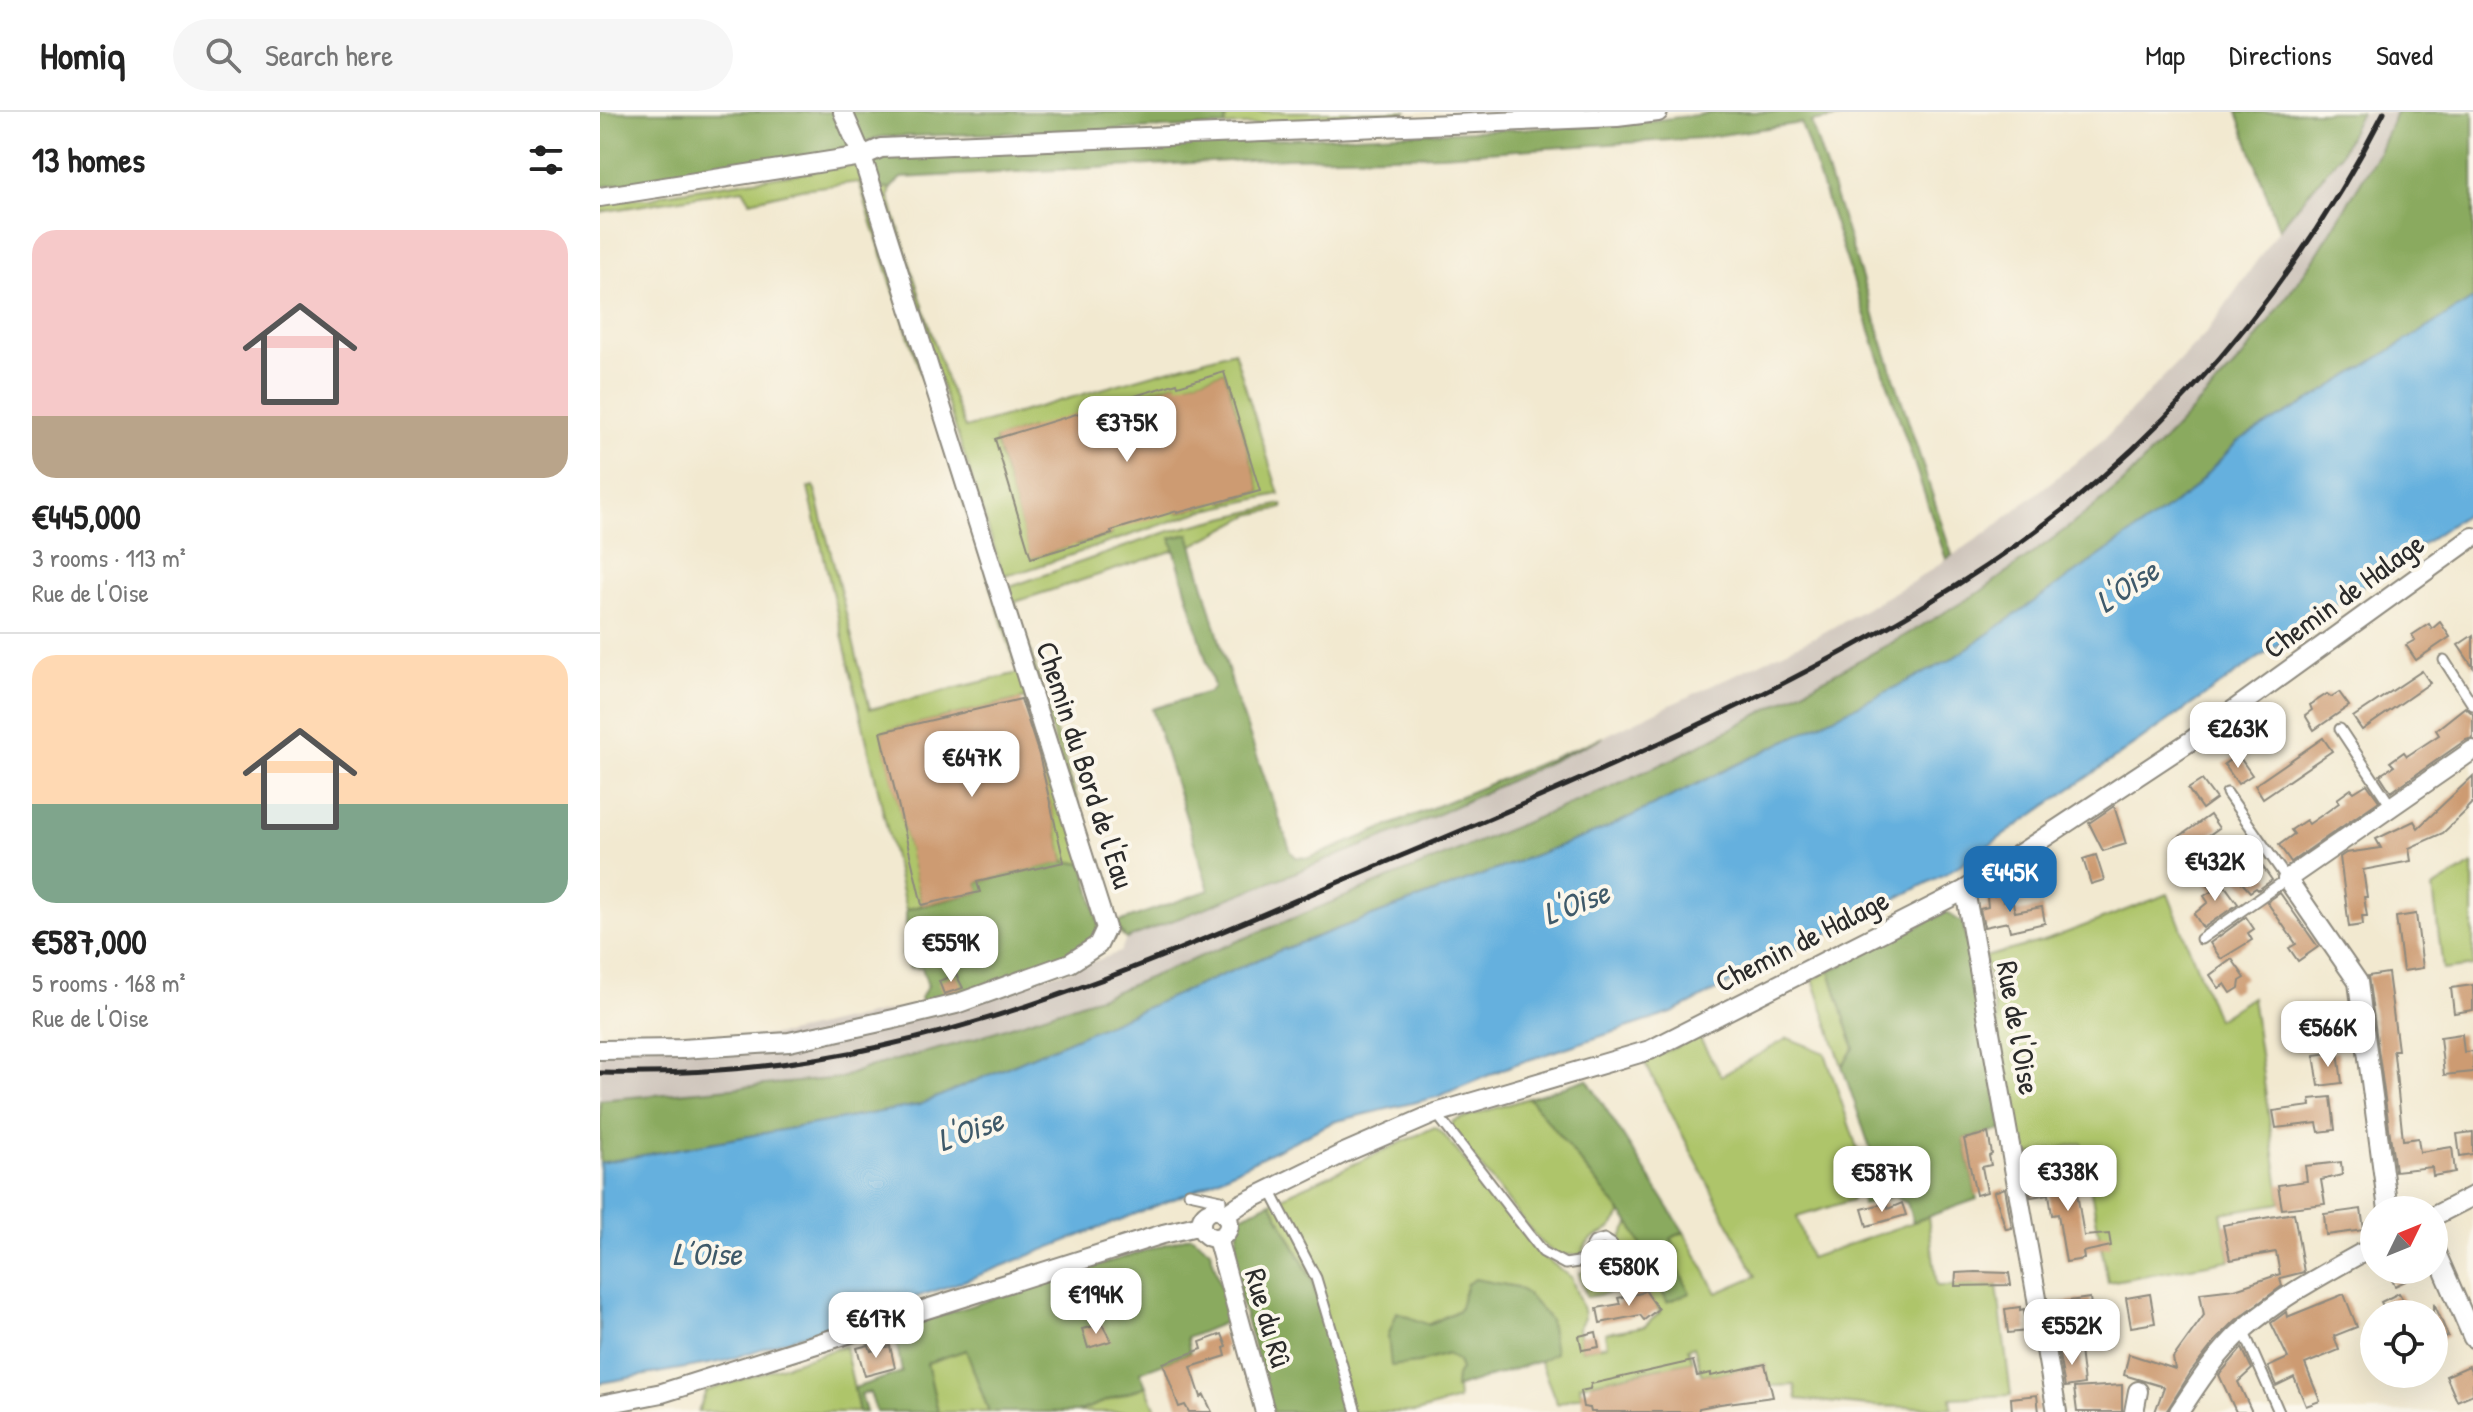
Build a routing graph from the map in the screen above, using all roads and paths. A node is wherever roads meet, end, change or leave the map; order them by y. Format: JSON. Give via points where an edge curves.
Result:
{"nodes":[{"id":1,"x":843,"y":112,"type":"edge"},
{"id":2,"x":1658,"y":112,"type":"edge"},
{"id":3,"x":1416,"y":119,"type":"edge"},
{"id":4,"x":862,"y":156,"type":"junction"},
{"id":5,"x":600,"y":197,"type":"edge"},
{"id":6,"x":2473,"y":537,"type":"edge"},
{"id":7,"x":2444,"y":660,"type":"dead end"},
{"id":8,"x":2473,"y":705,"type":"edge"},
{"id":9,"x":2340,"y":729,"type":"dead end"},
{"id":10,"x":2473,"y":750,"type":"edge"},
{"id":11,"x":2227,"y":793,"type":"dead end"},
{"id":12,"x":2391,"y":807,"type":"junction"},
{"id":13,"x":2287,"y":879,"type":"junction"},
{"id":14,"x":1965,"y":890,"type":"junction"},
{"id":15,"x":2201,"y":939,"type":"dead end"},
{"id":16,"x":600,"y":1050,"type":"edge"},
{"id":17,"x":1436,"y":1113,"type":"junction"},
{"id":18,"x":1270,"y":1190,"type":"junction"},
{"id":19,"x":1189,"y":1193,"type":"dead end"},
{"id":20,"x":2386,"y":1196,"type":"edge"},
{"id":21,"x":2473,"y":1196,"type":"edge"},
{"id":22,"x":2448,"y":1209,"type":"edge"},
{"id":23,"x":1223,"y":1213,"type":"junction"},
{"id":24,"x":1201,"y":1225,"type":"junction"},
{"id":25,"x":1217,"y":1238,"type":"junction"},
{"id":26,"x":2360,"y":1254,"type":"edge"},
{"id":27,"x":1591,"y":1260,"type":"dead end"},
{"id":28,"x":2448,"y":1280,"type":"edge"},
{"id":29,"x":2243,"y":1330,"type":"junction"},
{"id":30,"x":2473,"y":1338,"type":"edge"},
{"id":31,"x":2138,"y":1391,"type":"dead end"},
{"id":32,"x":600,"y":1405,"type":"edge"},
{"id":33,"x":1265,"y":1412,"type":"edge"},
{"id":34,"x":1356,"y":1412,"type":"edge"},
{"id":35,"x":2057,"y":1412,"type":"edge"},
{"id":36,"x":2134,"y":1412,"type":"edge"},
{"id":37,"x":2179,"y":1412,"type":"edge"},
{"id":38,"x":2279,"y":1412,"type":"edge"}],
"edges":[{"from":1,"to":4,"type":"street","name":"Chemin du Bord de l'Eau"},
{"from":2,"to":3,"type":"street"},
{"from":3,"to":4,"type":"street","via":[[881,148]]},
{"from":4,"to":5,"type":"street"},
{"from":4,"to":16,"type":"street","name":"Chemin du Bord de l'Eau","via":[[1106,928],[1098,945],[1070,963],[956,1004],[894,1019],[789,1042]]},
{"from":6,"to":14,"type":"street","name":"Chemin de Halage","via":[[2192,740]]},
{"from":7,"to":8,"type":"lane"},
{"from":9,"to":12,"type":"lane"},
{"from":10,"to":12,"type":"street"},
{"from":11,"to":13,"type":"lane"},
{"from":12,"to":13,"type":"street"},
{"from":13,"to":15,"type":"lane"},
{"from":13,"to":20,"type":"street","via":[[2358,982]]},
{"from":14,"to":17,"type":"street","name":"Chemin de Halage","via":[[1650,1050]]},
{"from":14,"to":35,"type":"street","name":"Rue de l'Oise"},
{"from":17,"to":18,"type":"street","name":"Chemin de Halage"},
{"from":17,"to":27,"type":"lane","via":[[1543,1252],[1565,1264]]},
{"from":18,"to":23,"type":"street","name":"Chemin de Halage"},
{"from":18,"to":34,"type":"lane","via":[[1316,1278]]},
{"from":19,"to":23,"type":"lane","via":[[1221,1200]]},
{"from":21,"to":22,"type":"street"},
{"from":23,"to":24,"type":"street","via":[[1207,1213]]},
{"from":23,"to":25,"type":"street","via":[[1229,1227]]},
{"from":24,"to":25,"type":"street","via":[[1208,1237]]},
{"from":24,"to":32,"type":"street","via":[[662,1393]]},
{"from":25,"to":33,"type":"street","name":"Rue du Rû"},
{"from":26,"to":29,"type":"street","via":[[2302,1286]]},
{"from":28,"to":30,"type":"street"},
{"from":29,"to":37,"type":"street"},
{"from":29,"to":38,"type":"lane"},
{"from":31,"to":36,"type":"street"}]}
